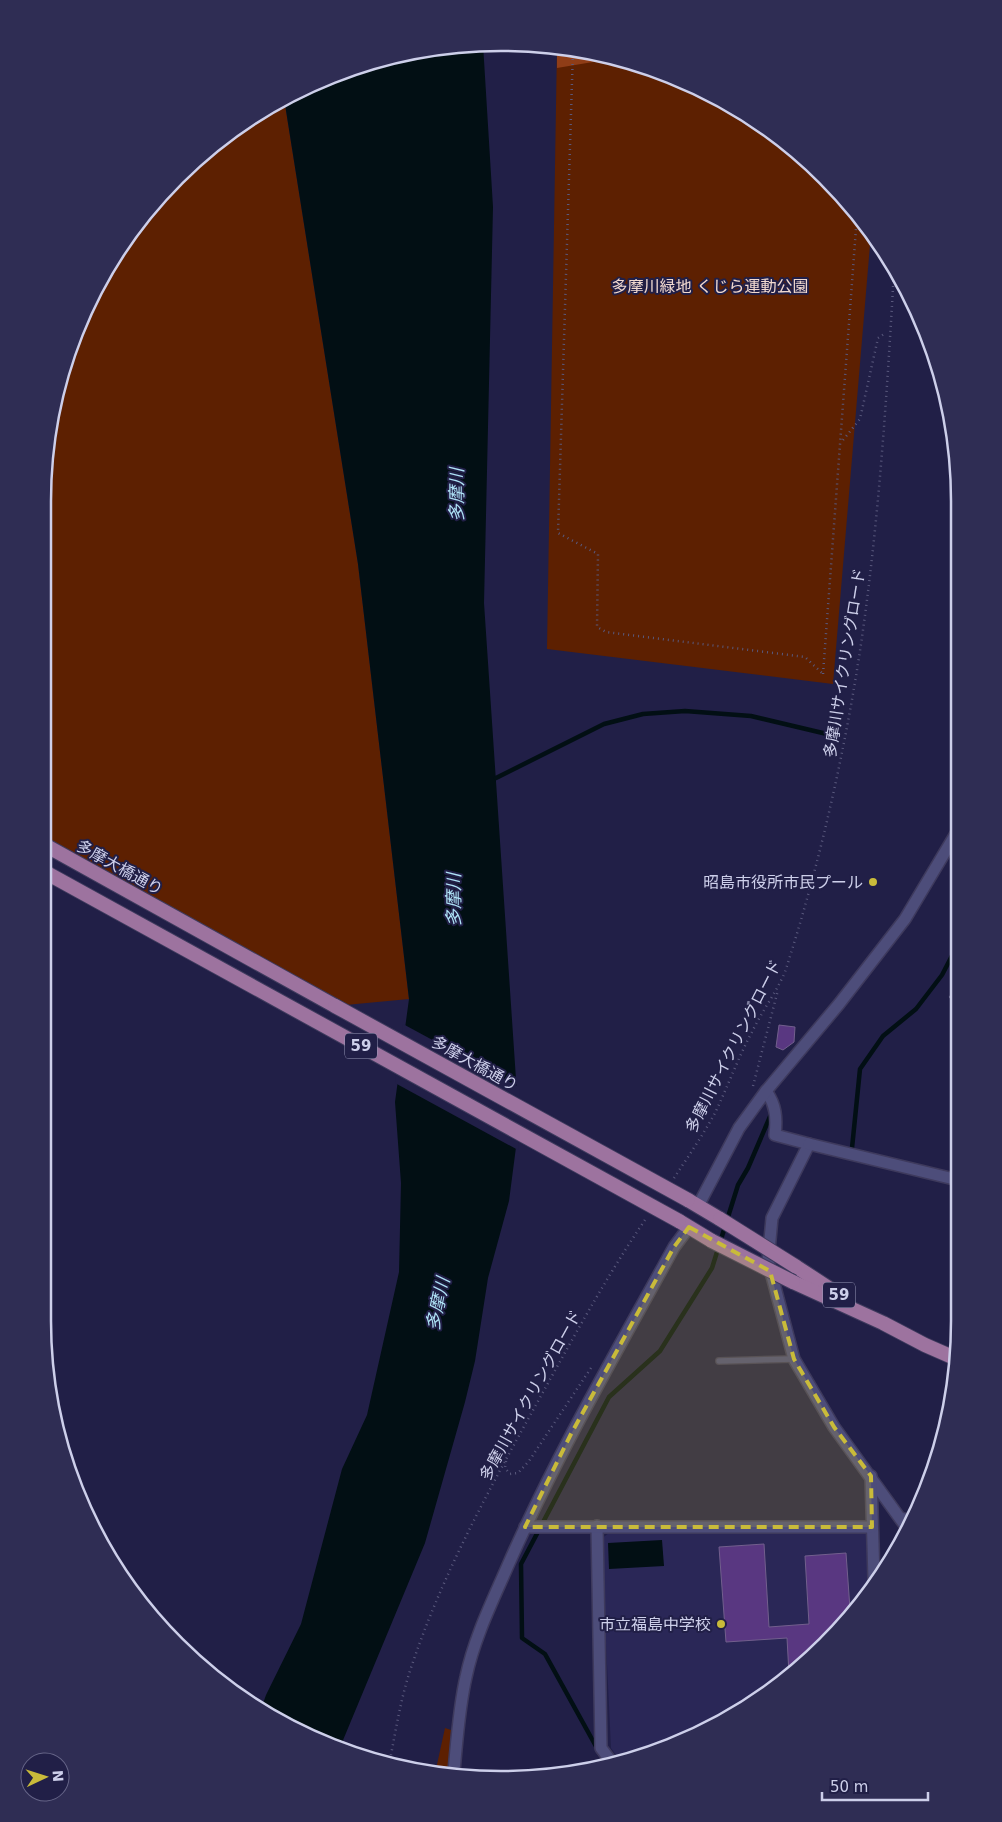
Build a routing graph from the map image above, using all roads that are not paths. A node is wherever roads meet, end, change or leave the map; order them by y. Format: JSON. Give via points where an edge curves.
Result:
{"nodes":[{"id":1,"x":951,"y":842,"type":"edge"},
{"id":2,"x":51,"y":848,"type":"edge"},
{"id":3,"x":51,"y":875,"type":"edge"},
{"id":4,"x":769,"y":1095,"type":"junction"},
{"id":5,"x":809,"y":1144,"type":"junction"},
{"id":6,"x":951,"y":1178,"type":"edge"},
{"id":7,"x":693,"y":1203,"type":"junction"},
{"id":8,"x":684,"y":1224,"type":"junction"},
{"id":9,"x":883,"y":1323,"type":"junction"},
{"id":10,"x":949,"y":1356,"type":"edge"},
{"id":11,"x":794,"y":1359,"type":"junction"},
{"id":12,"x":719,"y":1361,"type":"dead end"},
{"id":13,"x":871,"y":1476,"type":"junction"},
{"id":14,"x":899,"y":1515,"type":"junction"},
{"id":15,"x":906,"y":1517,"type":"edge"},
{"id":16,"x":903,"y":1522,"type":"edge"},
{"id":17,"x":597,"y":1526,"type":"junction"},
{"id":18,"x":529,"y":1527,"type":"junction"},
{"id":19,"x":872,"y":1527,"type":"junction"},
{"id":20,"x":874,"y":1573,"type":"edge"},
{"id":21,"x":608,"y":1757,"type":"edge"},
{"id":22,"x":454,"y":1768,"type":"edge"}],
"edges":[{"from":1,"to":4,"type":"street","via":[[905,919]]},
{"from":2,"to":7,"type":"main road","name":"多摩大橋通り","number":"59","bridge":true},
{"from":3,"to":8,"type":"main road","name":"多摩大橋通り","number":"59","bridge":true},
{"from":4,"to":5,"type":"street","via":[[777,1117],[775,1135]]},
{"from":4,"to":7,"type":"street","via":[[739,1128]]},
{"from":5,"to":6,"type":"street"},
{"from":5,"to":11,"type":"street","via":[[772,1218],[768,1261]]},
{"from":7,"to":9,"type":"main road","name":"多摩大橋通り","number":"59","bridge":true},
{"from":8,"to":9,"type":"main road","name":"多摩大橋通り","number":"59","bridge":true,"via":[[793,1282]]},
{"from":8,"to":18,"type":"street","via":[[571,1434]]},
{"from":9,"to":10,"type":"main road","name":"多摩大橋通り","number":"59"},
{"from":11,"to":12,"type":"lane"},
{"from":11,"to":13,"type":"street","via":[[834,1427]]},
{"from":13,"to":14,"type":"street"},
{"from":13,"to":19,"type":"street"},
{"from":14,"to":15,"type":"lane"},
{"from":14,"to":16,"type":"street"},
{"from":17,"to":18,"type":"street"},
{"from":17,"to":19,"type":"street"},
{"from":17,"to":21,"type":"street","via":[[601,1748]]},
{"from":18,"to":22,"type":"street","via":[[475,1645],[466,1676]]},
{"from":19,"to":20,"type":"street"}]}
